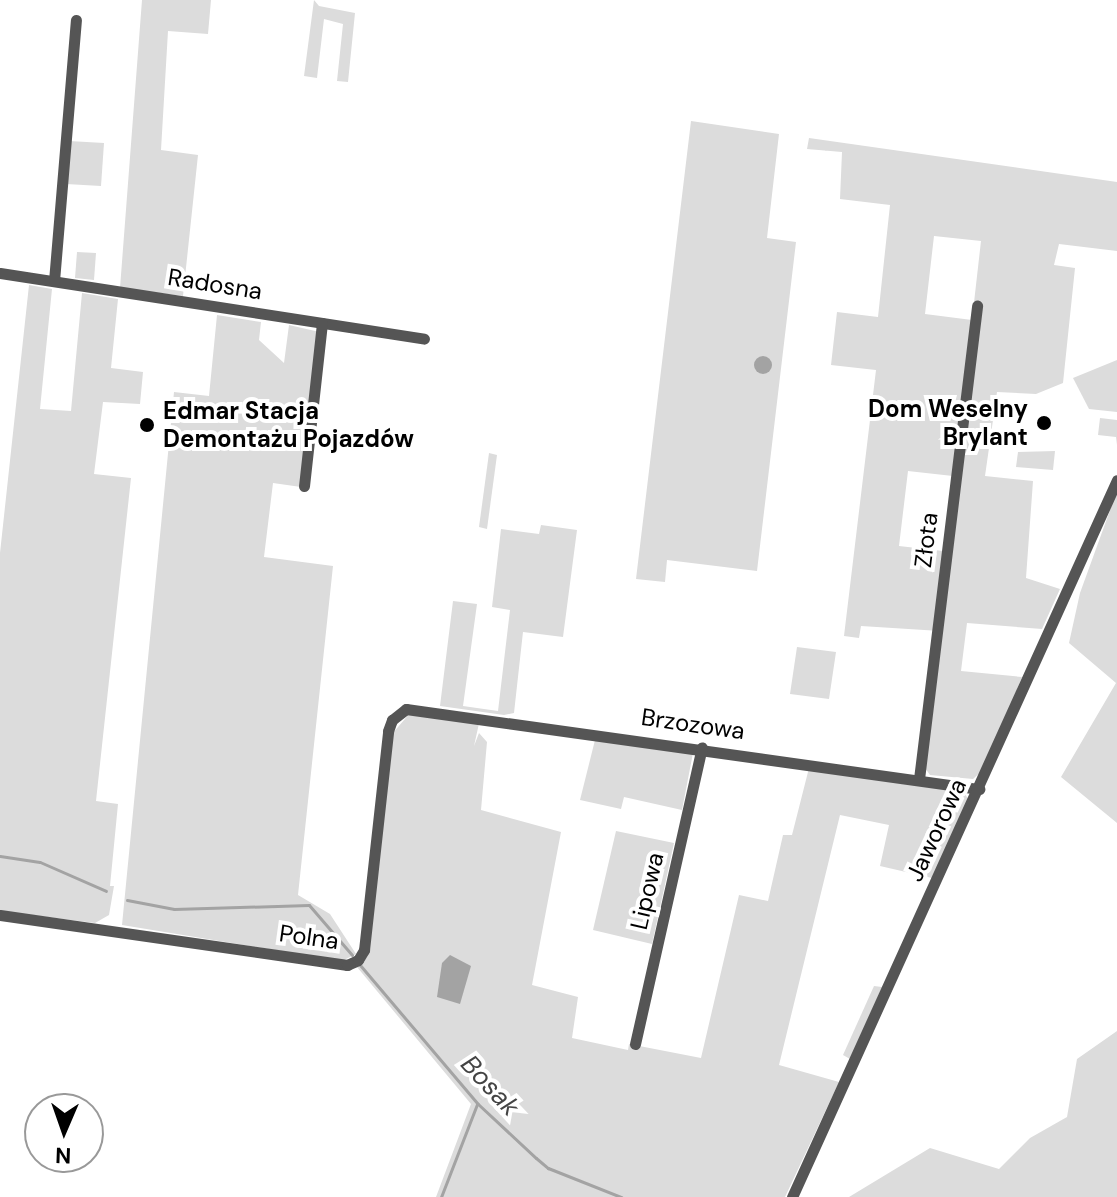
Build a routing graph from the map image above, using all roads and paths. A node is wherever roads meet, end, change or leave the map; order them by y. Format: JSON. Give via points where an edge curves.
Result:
{"nodes":[{"id":1,"x":76,"y":20,"type":"dead end"},
{"id":2,"x":0,"y":273,"type":"edge"},
{"id":3,"x":54,"y":281,"type":"junction"},
{"id":4,"x":977,"y":306,"type":"dead end"},
{"id":5,"x":322,"y":323,"type":"junction"},
{"id":6,"x":424,"y":339,"type":"dead end"},
{"id":7,"x":1117,"y":480,"type":"edge"},
{"id":8,"x":304,"y":486,"type":"dead end"},
{"id":9,"x":400,"y":711,"type":"joint"},
{"id":10,"x":702,"y":747,"type":"junction"},
{"id":11,"x":919,"y":779,"type":"junction"},
{"id":12,"x":979,"y":789,"type":"junction"},
{"id":13,"x":0,"y":915,"type":"edge"},
{"id":14,"x":635,"y":1044,"type":"dead end"},
{"id":15,"x":792,"y":1197,"type":"edge"}],
"edges":[{"from":1,"to":3,"type":"street"},
{"from":2,"to":3,"type":"street","name":"Radosna"},
{"from":3,"to":5,"type":"street","name":"Radosna"},
{"from":4,"to":11,"type":"street","name":"Złota"},
{"from":5,"to":6,"type":"street","name":"Radosna"},
{"from":5,"to":8,"type":"street"},
{"from":7,"to":12,"type":"street","name":"Jaworowa"},
{"from":9,"to":10,"type":"street","name":"Brzozowa","via":[[424,708]]},
{"from":9,"to":13,"type":"street","name":"Polna","via":[[388,731],[358,960],[347,965]]},
{"from":10,"to":11,"type":"street","name":"Brzozowa"},
{"from":10,"to":14,"type":"street","name":"Lipowa"},
{"from":11,"to":12,"type":"street","name":"Brzozowa"},
{"from":12,"to":15,"type":"street","name":"Jaworowa"}]}
